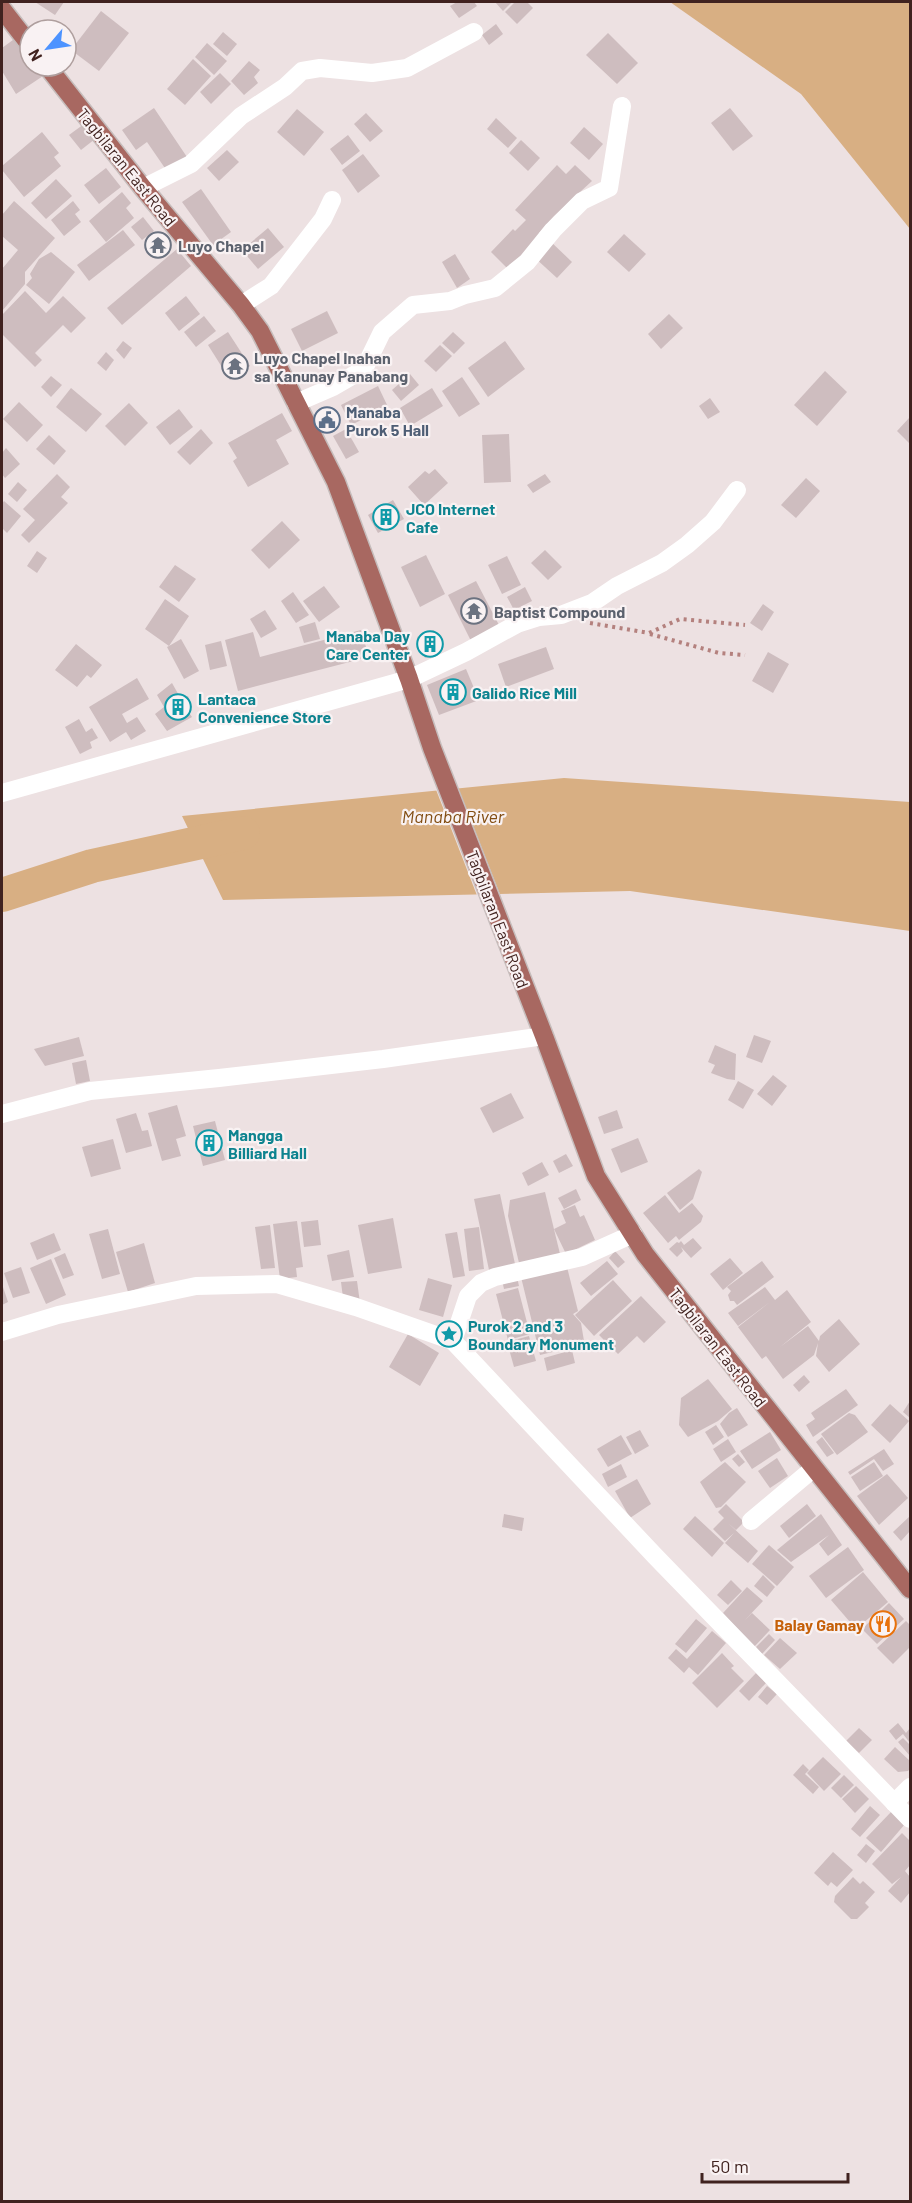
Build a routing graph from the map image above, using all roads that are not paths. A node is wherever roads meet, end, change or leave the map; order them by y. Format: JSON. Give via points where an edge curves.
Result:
{"nodes":[{"id":1,"x":2,"y":9,"type":"edge"},
{"id":2,"x":18,"y":30,"type":"edge"},
{"id":3,"x":474,"y":32,"type":"dead end"},
{"id":4,"x":56,"y":78,"type":"edge"},
{"id":5,"x":621,"y":106,"type":"dead end"},
{"id":6,"x":143,"y":188,"type":"junction"},
{"id":7,"x":332,"y":200,"type":"dead end"},
{"id":8,"x":241,"y":305,"type":"junction"},
{"id":9,"x":296,"y":404,"type":"junction"},
{"id":10,"x":737,"y":490,"type":"dead end"},
{"id":11,"x":409,"y":679,"type":"junction"},
{"id":12,"x":2,"y":793,"type":"edge"},
{"id":13,"x":541,"y":1029,"type":"junction"},
{"id":14,"x":2,"y":1114,"type":"edge"},
{"id":15,"x":633,"y":1234,"type":"junction"},
{"id":16,"x":2,"y":1332,"type":"edge"},
{"id":17,"x":453,"y":1341,"type":"junction"},
{"id":18,"x":814,"y":1468,"type":"junction"},
{"id":19,"x":751,"y":1521,"type":"dead end"},
{"id":20,"x":910,"y":1589,"type":"edge"},
{"id":21,"x":910,"y":1787,"type":"edge"},
{"id":22,"x":894,"y":1803,"type":"junction"},
{"id":23,"x":910,"y":1819,"type":"edge"}],
"edges":[{"from":1,"to":2,"type":"main road"},
{"from":3,"to":6,"type":"street","via":[[407,68],[372,73],[320,68],[302,71],[241,116],[191,164]]},
{"from":4,"to":6,"type":"main road","name":"Tagbilaran East Road"},
{"from":5,"to":9,"type":"street","via":[[609,188],[582,201],[527,262],[495,288],[450,302],[413,305],[382,332],[364,369]]},
{"from":6,"to":8,"type":"main road","name":"Tagbilaran East Road"},
{"from":7,"to":8,"type":"street","via":[[323,219],[271,286]]},
{"from":8,"to":9,"type":"main road","name":"Tagbilaran East Road","via":[[260,331]]},
{"from":9,"to":11,"type":"main road","name":"Tagbilaran East Road","via":[[336,482]]},
{"from":10,"to":11,"type":"street","via":[[713,522],[662,564],[592,603],[561,615],[517,624]]},
{"from":11,"to":12,"type":"street"},
{"from":11,"to":13,"type":"main road","name":"Tagbilaran East Road"},
{"from":13,"to":14,"type":"street","via":[[383,1059],[90,1090]]},
{"from":13,"to":15,"type":"main road","name":"Tagbilaran East Road","via":[[596,1176]]},
{"from":15,"to":17,"type":"street","via":[[582,1257],[481,1283],[468,1296]]},
{"from":15,"to":18,"type":"main road","name":"Tagbilaran East Road"},
{"from":16,"to":17,"type":"street","via":[[69,1313],[196,1286],[277,1284]]},
{"from":17,"to":22,"type":"street"},
{"from":18,"to":19,"type":"street"},
{"from":18,"to":20,"type":"main road","name":"Tagbilaran East Road"},
{"from":21,"to":22,"type":"street"},
{"from":22,"to":23,"type":"street"}]}
